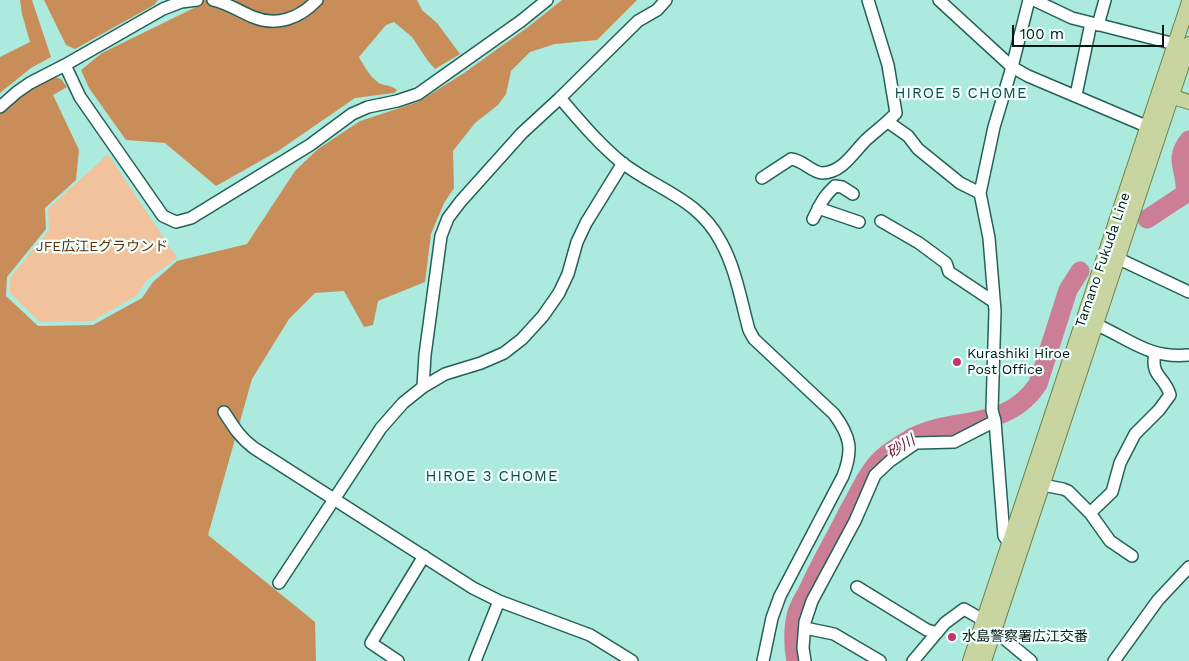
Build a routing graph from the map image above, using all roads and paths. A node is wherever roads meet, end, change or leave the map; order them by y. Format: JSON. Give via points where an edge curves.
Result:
{"nodes":[{"id":1,"x":197,"y":0,"type":"edge"},
{"id":2,"x":213,"y":0,"type":"edge"},
{"id":3,"x":318,"y":0,"type":"edge"},
{"id":4,"x":547,"y":0,"type":"edge"},
{"id":5,"x":666,"y":0,"type":"edge"},
{"id":6,"x":868,"y":0,"type":"edge"},
{"id":7,"x":939,"y":0,"type":"edge"},
{"id":8,"x":1029,"y":0,"type":"edge"},
{"id":9,"x":1034,"y":0,"type":"edge"},
{"id":10,"x":1105,"y":0,"type":"edge"},
{"id":11,"x":1189,"y":2,"type":"edge"},
{"id":12,"x":171,"y":3,"type":"edge"},
{"id":13,"x":1095,"y":24,"type":"junction"},
{"id":14,"x":1182,"y":44,"type":"edge"},
{"id":15,"x":65,"y":65,"type":"junction"},
{"id":16,"x":1012,"y":68,"type":"junction"},
{"id":17,"x":1165,"y":94,"type":"junction"},
{"id":18,"x":1076,"y":96,"type":"junction"},
{"id":19,"x":560,"y":98,"type":"junction"},
{"id":20,"x":1189,"y":102,"type":"edge"},
{"id":21,"x":0,"y":108,"type":"edge"},
{"id":22,"x":888,"y":122,"type":"junction"},
{"id":23,"x":1154,"y":129,"type":"junction"},
{"id":24,"x":623,"y":163,"type":"junction"},
{"id":25,"x":832,"y":171,"type":"junction"},
{"id":26,"x":762,"y":178,"type":"dead end"},
{"id":27,"x":835,"y":186,"type":"junction"},
{"id":28,"x":980,"y":192,"type":"junction"},
{"id":29,"x":853,"y":194,"type":"dead end"},
{"id":30,"x":881,"y":221,"type":"dead end"},
{"id":31,"x":858,"y":222,"type":"dead end"},
{"id":32,"x":1118,"y":258,"type":"junction"},
{"id":33,"x":1189,"y":292,"type":"edge"},
{"id":34,"x":994,"y":302,"type":"junction"},
{"id":35,"x":1095,"y":324,"type":"junction"},
{"id":36,"x":1155,"y":353,"type":"junction"},
{"id":37,"x":1189,"y":355,"type":"edge"},
{"id":38,"x":423,"y":387,"type":"junction"},
{"id":39,"x":224,"y":412,"type":"dead end"},
{"id":40,"x":994,"y":416,"type":"junction"},
{"id":41,"x":1043,"y":485,"type":"junction"},
{"id":42,"x":334,"y":499,"type":"junction"},
{"id":43,"x":1090,"y":513,"type":"junction"},
{"id":44,"x":1009,"y":543,"type":"junction"},
{"id":45,"x":424,"y":556,"type":"junction"},
{"id":46,"x":1132,"y":556,"type":"dead end"},
{"id":47,"x":1189,"y":567,"type":"edge"},
{"id":48,"x":279,"y":583,"type":"dead end"},
{"id":49,"x":856,"y":587,"type":"dead end"},
{"id":50,"x":499,"y":600,"type":"junction"},
{"id":51,"x":983,"y":620,"type":"junction"},
{"id":52,"x":805,"y":628,"type":"junction"},
{"id":53,"x":994,"y":630,"type":"junction"},
{"id":54,"x":936,"y":633,"type":"junction"},
{"id":55,"x":919,"y":659,"type":"edge"},
{"id":56,"x":398,"y":661,"type":"edge"},
{"id":57,"x":475,"y":661,"type":"edge"},
{"id":58,"x":632,"y":661,"type":"edge"},
{"id":59,"x":763,"y":661,"type":"edge"},
{"id":60,"x":805,"y":661,"type":"edge"},
{"id":61,"x":880,"y":661,"type":"edge"},
{"id":62,"x":970,"y":661,"type":"edge"},
{"id":63,"x":984,"y":661,"type":"edge"},
{"id":64,"x":1031,"y":661,"type":"edge"},
{"id":65,"x":1114,"y":661,"type":"edge"}],
"edges":[{"from":1,"to":12,"type":"street"},
{"from":2,"to":3,"type":"street","via":[[268,21],[296,16]]},
{"from":4,"to":15,"type":"street","via":[[418,94],[352,114],[192,218],[176,222],[163,216],[80,97]]},
{"from":5,"to":19,"type":"street","via":[[657,10],[638,21]]},
{"from":6,"to":22,"type":"street","via":[[888,65],[896,108]]},
{"from":7,"to":16,"type":"street"},
{"from":8,"to":16,"type":"street"},
{"from":9,"to":13,"type":"street","via":[[1072,18]]},
{"from":10,"to":13,"type":"street"},
{"from":11,"to":14,"type":"main road","name":"Tamano Fukuda Line"},
{"from":12,"to":15,"type":"street"},
{"from":13,"to":14,"type":"street"},
{"from":13,"to":18,"type":"street"},
{"from":14,"to":17,"type":"main road","name":"Tamano Fukuda Line"},
{"from":15,"to":21,"type":"street","via":[[23,87]]},
{"from":16,"to":18,"type":"street"},
{"from":16,"to":28,"type":"street","via":[[994,127]]},
{"from":17,"to":20,"type":"main road"},
{"from":17,"to":23,"type":"main road","name":"Tamano Fukuda Line"},
{"from":18,"to":23,"type":"street"},
{"from":19,"to":24,"type":"street","via":[[604,147]]},
{"from":19,"to":38,"type":"street","via":[[522,133],[448,218],[441,236],[424,354]]},
{"from":22,"to":25,"type":"street"},
{"from":22,"to":28,"type":"street","via":[[960,183]]},
{"from":23,"to":32,"type":"main road","name":"Tamano Fukuda Line"},
{"from":23,"to":44,"type":"main road","name":"Tamano Fukuda Line"},
{"from":24,"to":38,"type":"street","via":[[586,223],[568,274],[543,316],[504,353],[445,374]]},
{"from":24,"to":59,"type":"street","via":[[681,199],[704,218],[721,241],[731,263],[754,339],[834,414],[849,441],[850,458],[843,476],[780,596]]},
{"from":25,"to":26,"type":"street","via":[[817,172],[791,159]]},
{"from":25,"to":27,"type":"street"},
{"from":27,"to":29,"type":"street"},
{"from":27,"to":31,"type":"street","via":[[818,204],[815,214]]},
{"from":28,"to":34,"type":"street","via":[[989,238]]},
{"from":30,"to":34,"type":"street","via":[[919,243],[946,263],[949,272]]},
{"from":32,"to":33,"type":"street"},
{"from":32,"to":35,"type":"main road","name":"Tamano Fukuda Line"},
{"from":34,"to":40,"type":"street"},
{"from":35,"to":36,"type":"street"},
{"from":35,"to":41,"type":"main road","name":"Tamano Fukuda Line"},
{"from":36,"to":37,"type":"street"},
{"from":36,"to":43,"type":"street","via":[[1154,369],[1170,395],[1135,434],[1120,463],[1112,492]]},
{"from":38,"to":42,"type":"street","via":[[403,403],[381,428]]},
{"from":39,"to":42,"type":"street","via":[[243,440]]},
{"from":40,"to":44,"type":"street","via":[[1004,534]]},
{"from":40,"to":52,"type":"street","via":[[954,442],[916,443],[875,475],[812,601]]},
{"from":41,"to":43,"type":"street","via":[[1068,491]]},
{"from":41,"to":53,"type":"main road","name":"Tamano Fukuda Line"},
{"from":42,"to":45,"type":"street"},
{"from":42,"to":48,"type":"street"},
{"from":43,"to":46,"type":"street","via":[[1110,542]]},
{"from":44,"to":51,"type":"main road","name":"Tamano Fukuda Line"},
{"from":45,"to":50,"type":"street","via":[[473,588]]},
{"from":45,"to":56,"type":"street","via":[[371,643]]},
{"from":47,"to":65,"type":"street","via":[[1158,600]]},
{"from":49,"to":54,"type":"street"},
{"from":50,"to":57,"type":"street"},
{"from":50,"to":58,"type":"street","via":[[590,635]]},
{"from":51,"to":54,"type":"street","via":[[964,609]]},
{"from":51,"to":62,"type":"main road","name":"Tamano Fukuda Line"},
{"from":52,"to":60,"type":"street"},
{"from":52,"to":61,"type":"street","via":[[834,634]]},
{"from":53,"to":63,"type":"main road","name":"Tamano Fukuda Line"},
{"from":53,"to":64,"type":"street"},
{"from":54,"to":55,"type":"street"}]}
